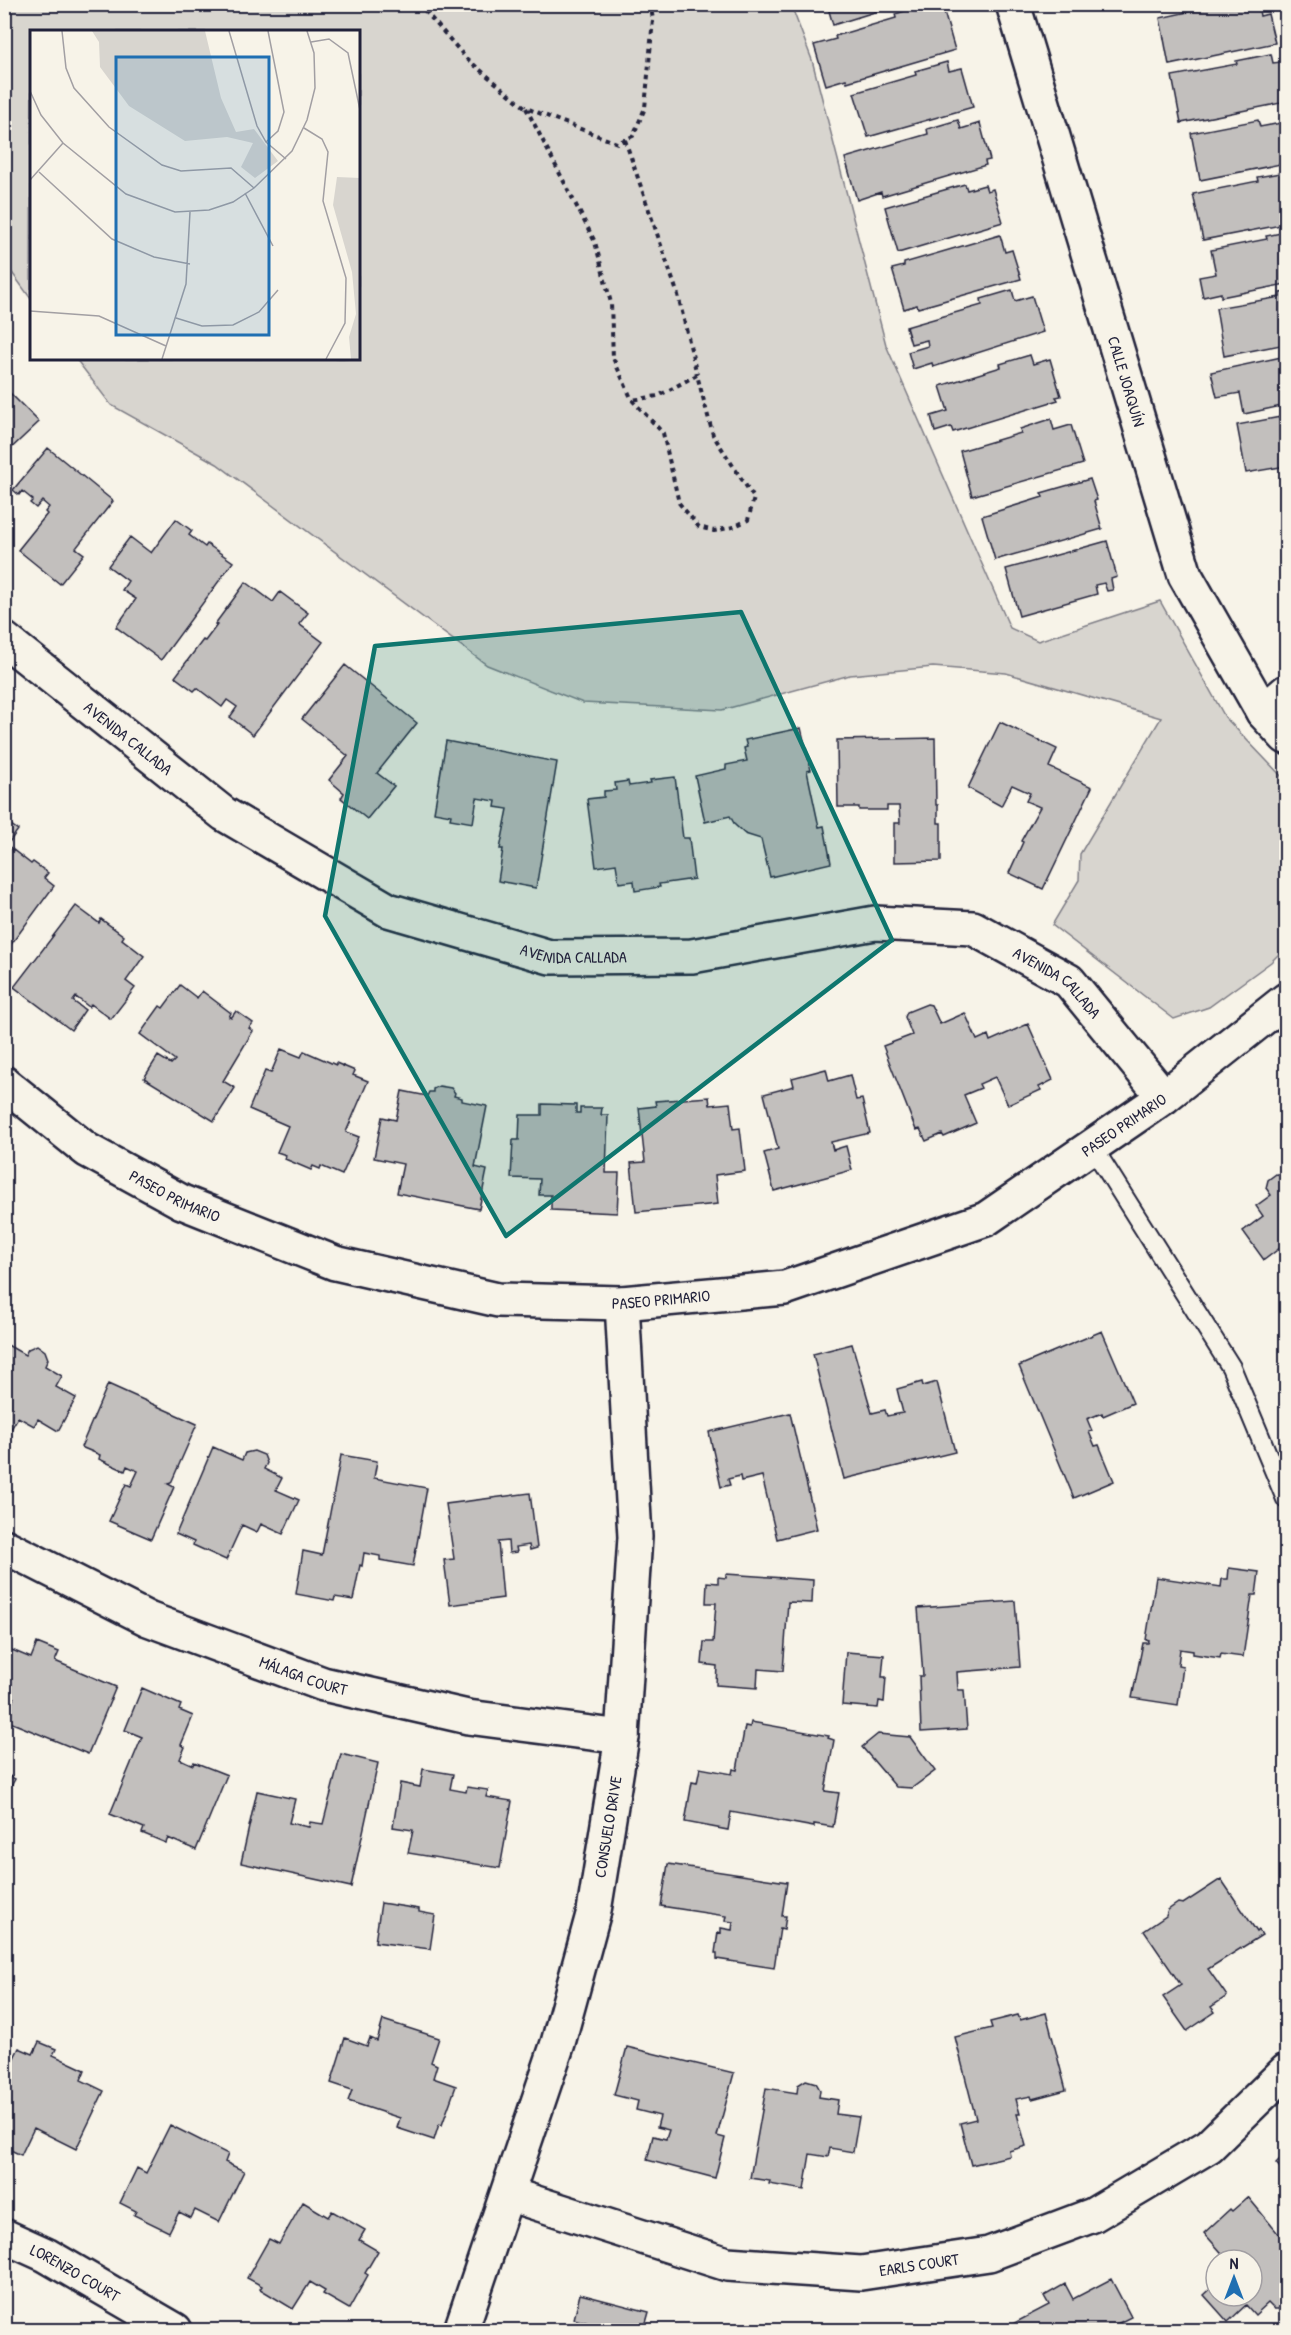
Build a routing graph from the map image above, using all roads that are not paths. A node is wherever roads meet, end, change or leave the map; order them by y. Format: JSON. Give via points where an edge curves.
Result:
{"nodes":[{"id":1,"x":1013,"y":4,"type":"edge"},
{"id":2,"x":4,"y":639,"type":"edge"},
{"id":3,"x":1275,"y":702,"type":"edge"},
{"id":4,"x":1287,"y":737,"type":"edge"},
{"id":5,"x":1287,"y":1000,"type":"edge"},
{"id":6,"x":4,"y":1083,"type":"edge"},
{"id":7,"x":1164,"y":1097,"type":"junction"},
{"id":8,"x":1092,"y":1146,"type":"junction"},
{"id":9,"x":622,"y":1303,"type":"junction"},
{"id":10,"x":1287,"y":1499,"type":"edge"},
{"id":11,"x":4,"y":1546,"type":"edge"},
{"id":12,"x":622,"y":1737,"type":"junction"},
{"id":13,"x":1287,"y":2071,"type":"edge"},
{"id":14,"x":507,"y":2194,"type":"junction"},
{"id":15,"x":4,"y":2236,"type":"edge"},
{"id":16,"x":174,"y":2331,"type":"edge"},
{"id":17,"x":462,"y":2331,"type":"edge"}],
"edges":[{"from":1,"to":3,"type":"street","name":"CALLE JOAQUÍN","via":[[1185,575]]},
{"from":2,"to":7,"type":"street","name":"AVENIDA CALLADA","via":[[224,814],[388,910],[550,957],[692,956],[875,923],[973,928],[1069,981]]},
{"from":3,"to":4,"type":"street","name":"CALLE JOAQUÍN"},
{"from":5,"to":7,"type":"street","name":"PASEO PRIMARIO"},
{"from":6,"to":9,"type":"street","name":"PASEO PRIMARIO","via":[[87,1150],[182,1202],[335,1263],[498,1300]]},
{"from":7,"to":8,"type":"street","name":"PASEO PRIMARIO"},
{"from":8,"to":9,"type":"street","name":"PASEO PRIMARIO","via":[[986,1219],[784,1288]]},
{"from":8,"to":10,"type":"lane","via":[[1232,1367]]},
{"from":9,"to":12,"type":"street","name":"CONSUELO DRIVE","via":[[635,1537]]},
{"from":11,"to":12,"type":"street","name":"MÁLAGA COURT","via":[[148,1619],[323,1684],[468,1717]]},
{"from":12,"to":14,"type":"street","name":"CONSUELO DRIVE","via":[[594,1911],[558,2043]]},
{"from":13,"to":14,"type":"street","name":"EARLS COURT","via":[[1209,2146],[1093,2215],[989,2254],[861,2273],[727,2264]]},
{"from":14,"to":17,"type":"street","name":"CONSUELO DRIVE"},
{"from":15,"to":16,"type":"street","name":"LORENZO COURT","via":[[46,2255]]}]}
